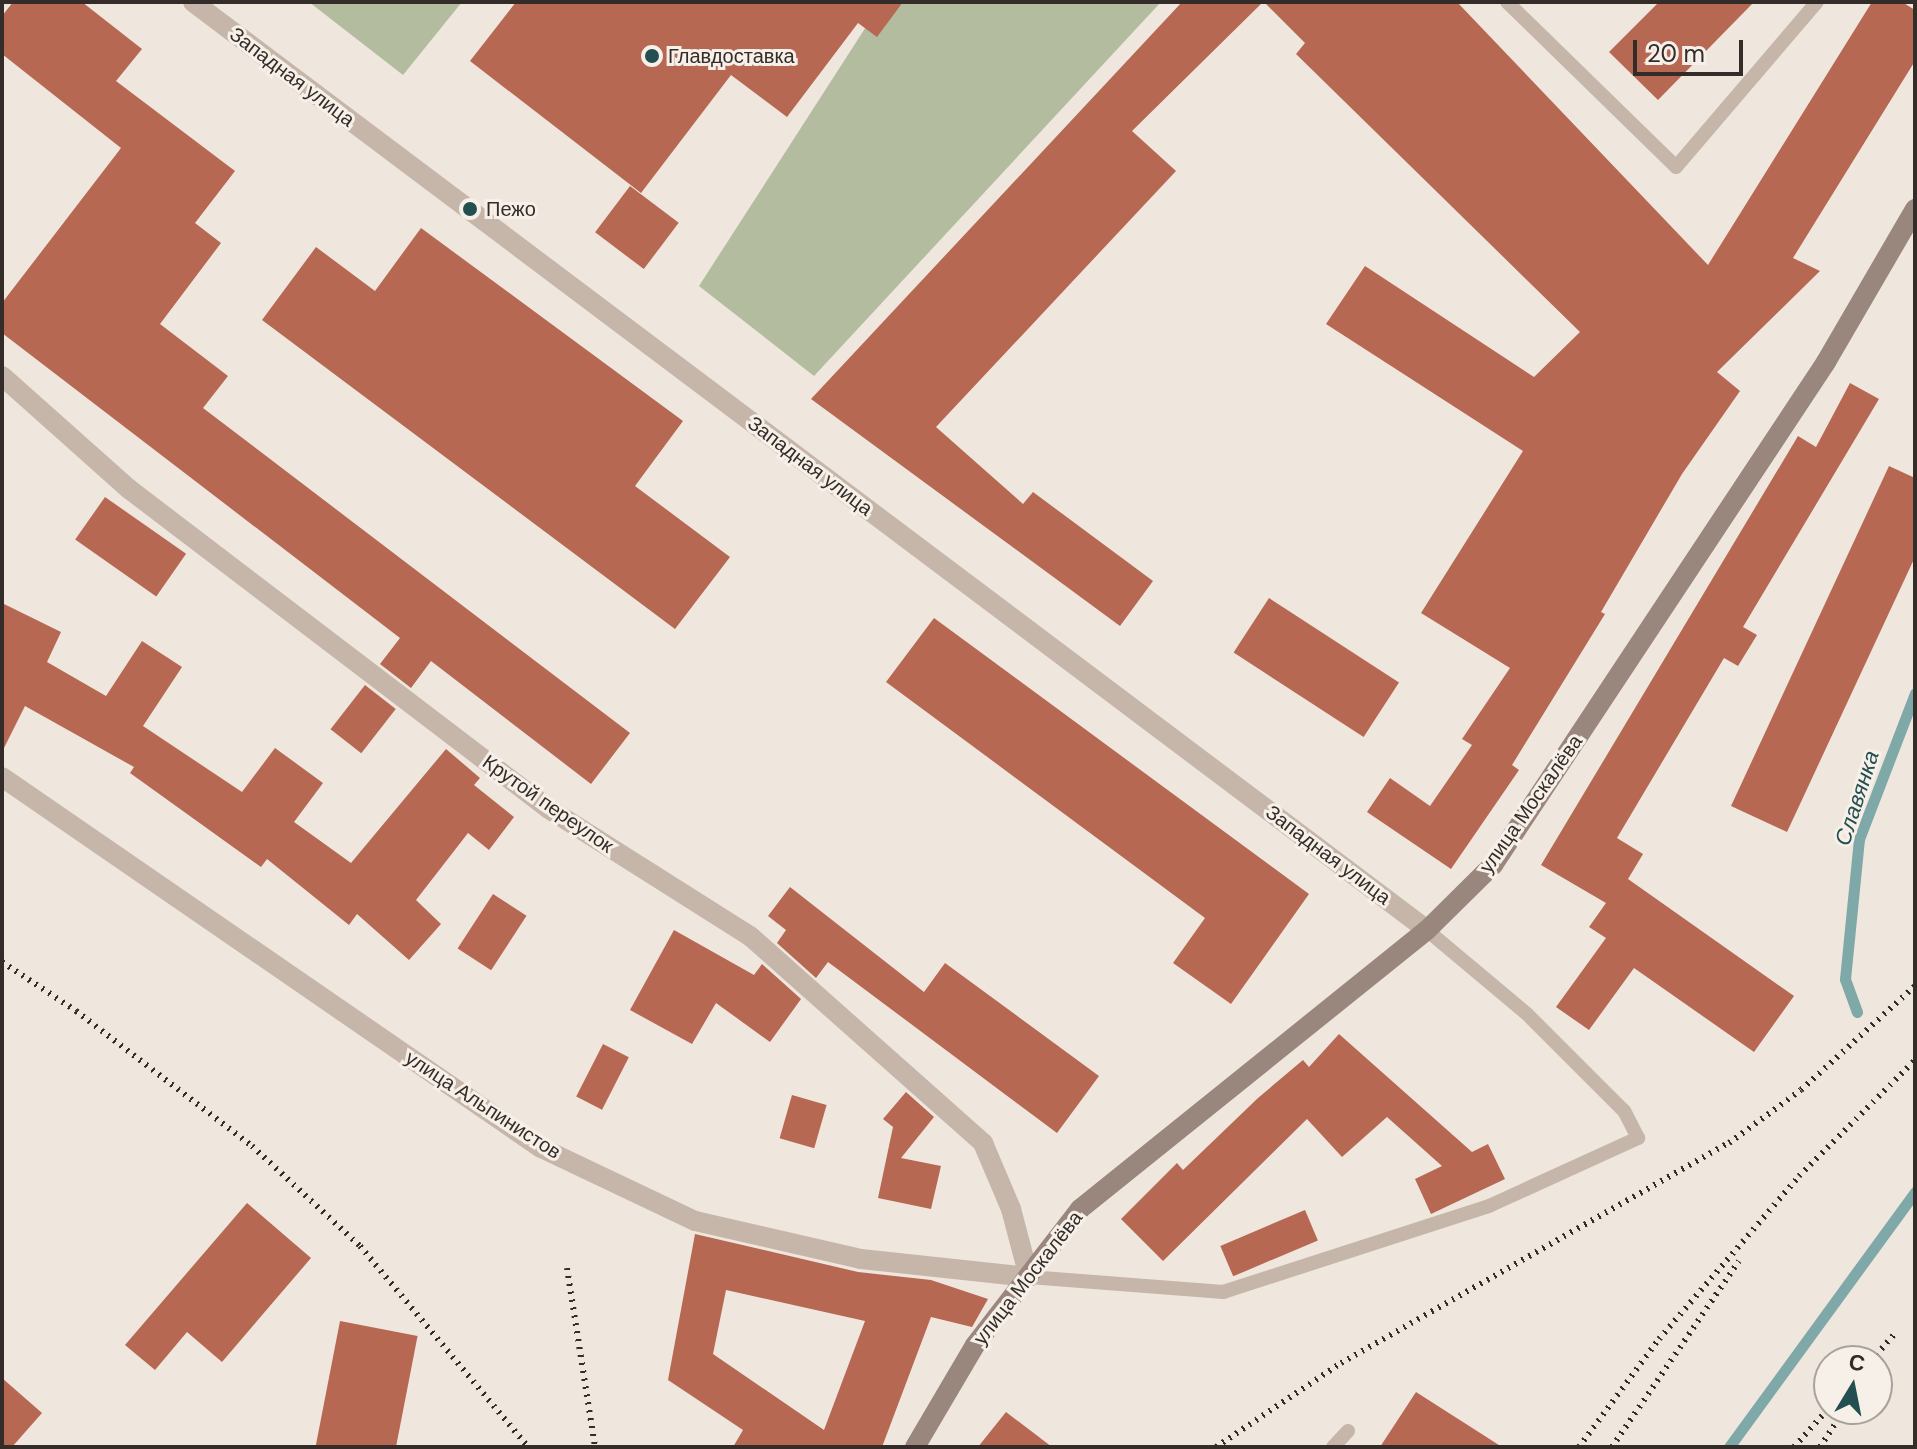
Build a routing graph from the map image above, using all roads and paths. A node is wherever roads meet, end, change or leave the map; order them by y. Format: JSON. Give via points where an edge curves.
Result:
{"nodes":[{"id":1,"x":193,"y":2,"type":"edge"},
{"id":2,"x":1507,"y":2,"type":"edge"},
{"id":3,"x":1817,"y":2,"type":"edge"},
{"id":4,"x":1915,"y":209,"type":"edge"},
{"id":5,"x":2,"y":376,"type":"edge"},
{"id":6,"x":2,"y":777,"type":"edge"},
{"id":7,"x":1427,"y":930,"type":"junction"},
{"id":8,"x":1029,"y":1277,"type":"junction"},
{"id":9,"x":1348,"y":1431,"type":"dead end"},
{"id":10,"x":915,"y":1447,"type":"edge"},
{"id":11,"x":1333,"y":1447,"type":"edge"}],
"edges":[{"from":1,"to":7,"type":"street","name":"Западная улица"},
{"from":2,"to":3,"type":"lane","via":[[1676,167]]},
{"from":4,"to":7,"type":"street","name":"улица Москалёва","via":[[1826,362],[1493,865]]},
{"from":5,"to":8,"type":"street","name":"Крутой переулок","via":[[129,489],[549,809],[761,946],[983,1143],[1011,1209]]},
{"from":6,"to":8,"type":"street","name":"улица Альпинистов","via":[[541,1148],[695,1221],[861,1259]]},
{"from":7,"to":8,"type":"street","name":"улица Москалёва","via":[[1080,1209]]},
{"from":7,"to":8,"type":"lane","via":[[1527,1014],[1624,1111],[1638,1138],[1489,1206],[1223,1292]]},
{"from":8,"to":10,"type":"street","name":"улица Москалёва","via":[[975,1345]]},
{"from":9,"to":11,"type":"lane"}]}
